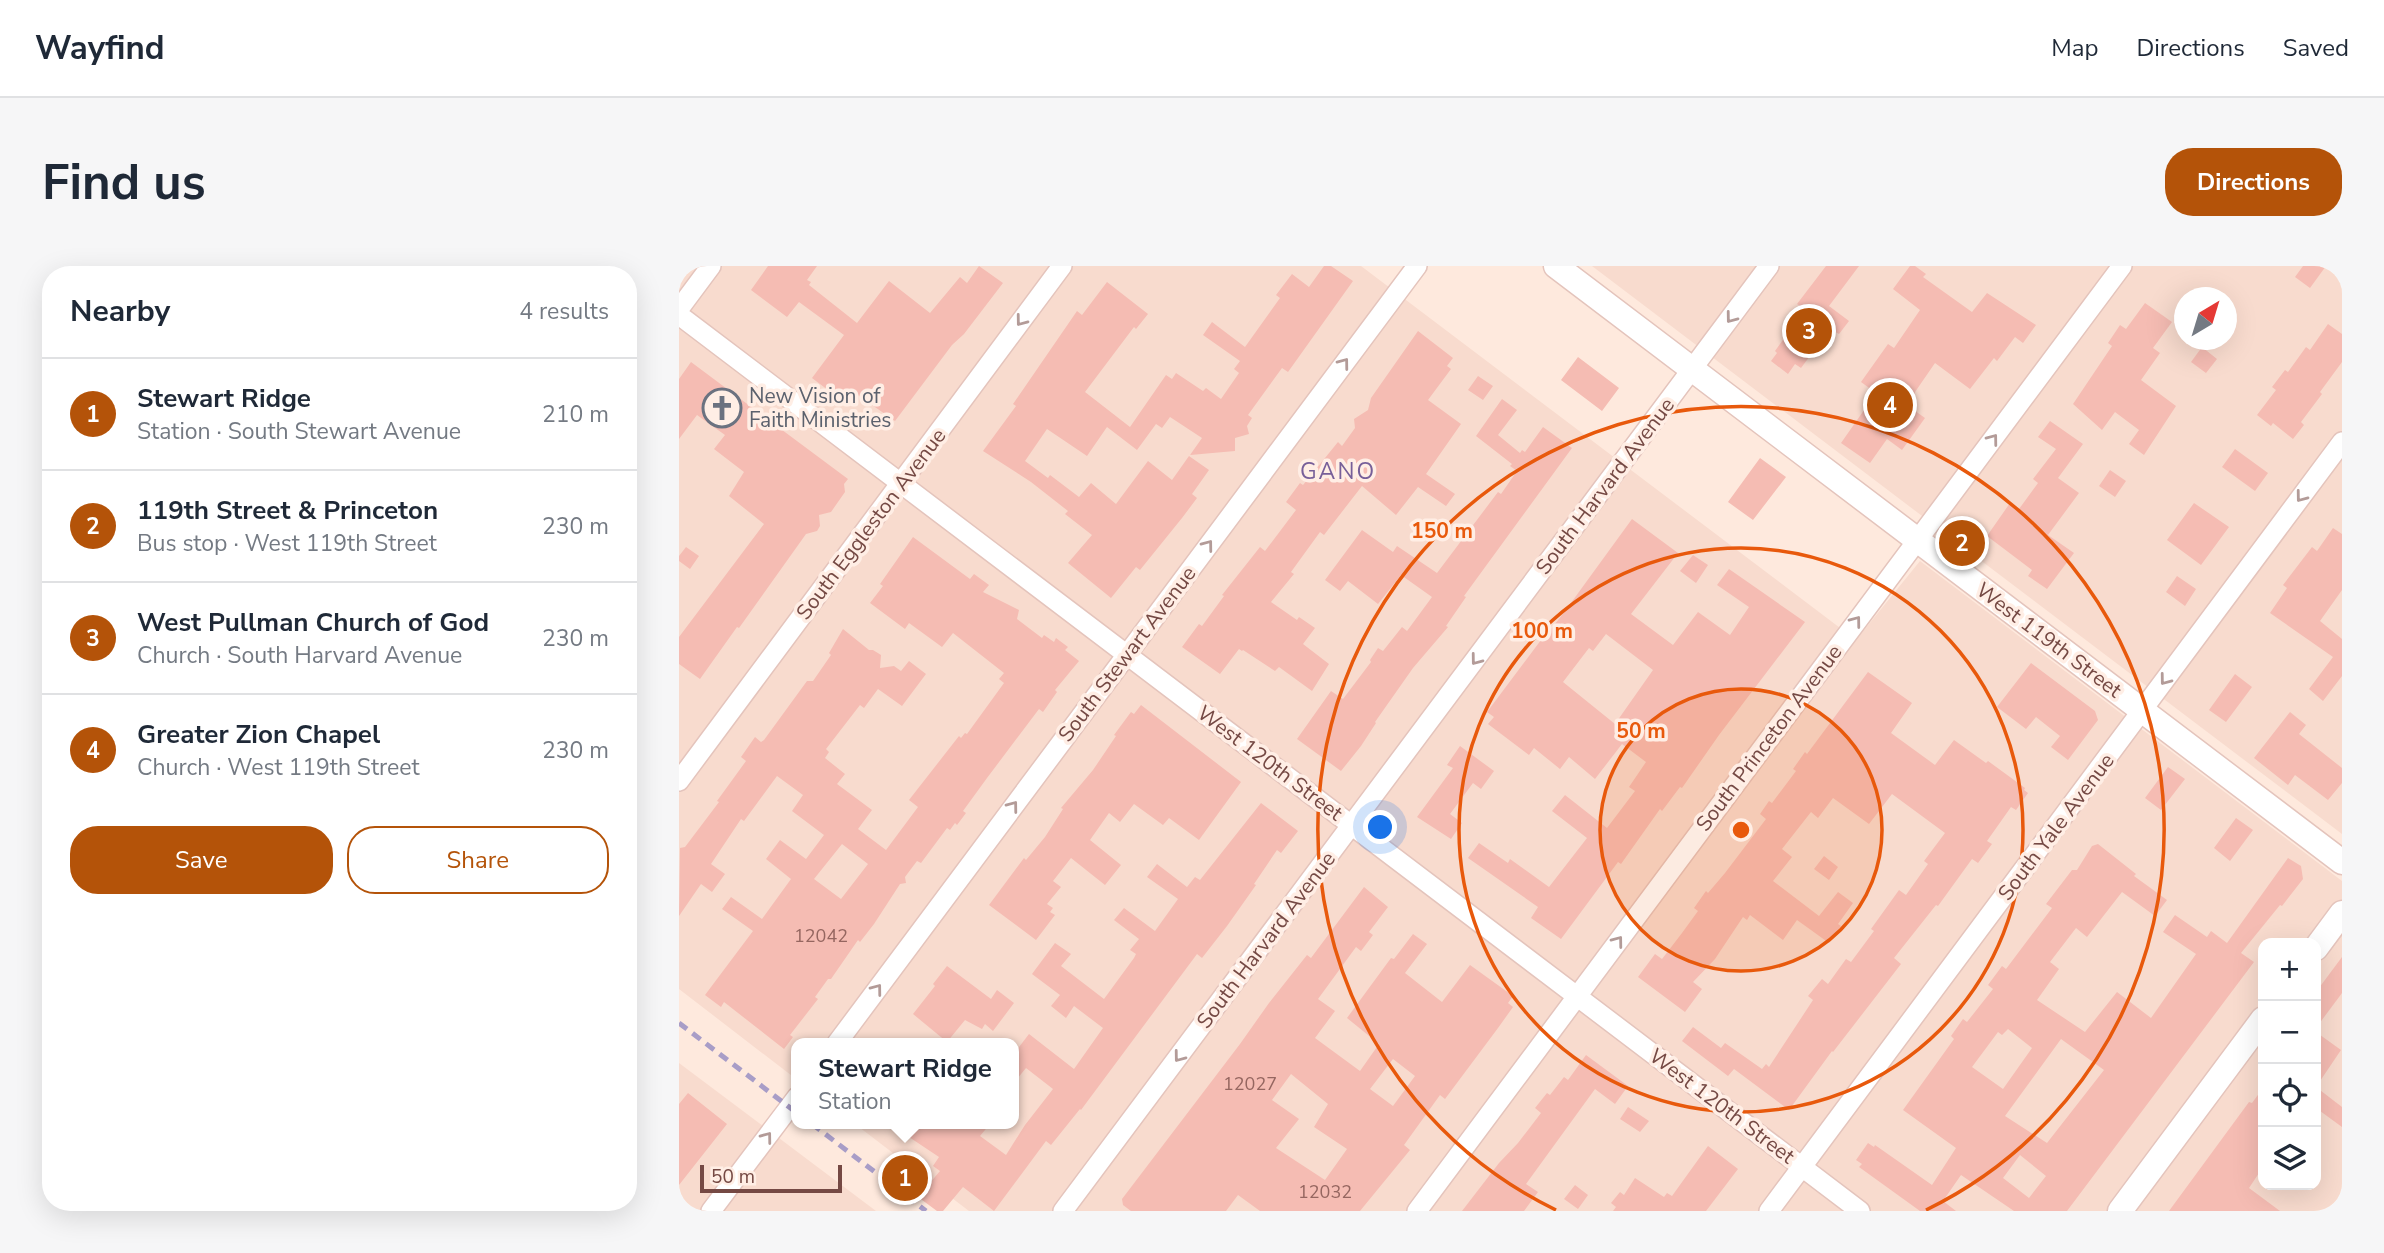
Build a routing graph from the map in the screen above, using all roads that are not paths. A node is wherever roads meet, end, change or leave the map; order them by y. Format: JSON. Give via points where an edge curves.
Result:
{"nodes":[{"id":1,"x":711,"y":266,"type":"edge"},
{"id":2,"x":1062,"y":266,"type":"edge"},
{"id":3,"x":1417,"y":266,"type":"edge"},
{"id":4,"x":1556,"y":266,"type":"edge"},
{"id":5,"x":1769,"y":266,"type":"edge"},
{"id":6,"x":2122,"y":266,"type":"edge"},
{"id":7,"x":679,"y":309,"type":"edge"},
{"id":8,"x":679,"y":315,"type":"edge"},
{"id":9,"x":1692,"y":369,"type":"junction"},
{"id":10,"x":2342,"y":442,"type":"edge"},
{"id":11,"x":901,"y":483,"type":"junction"},
{"id":12,"x":1917,"y":540,"type":"junction"},
{"id":13,"x":1126,"y":655,"type":"junction"},
{"id":14,"x":2143,"y":711,"type":"junction"},
{"id":15,"x":679,"y":781,"type":"edge"},
{"id":16,"x":1352,"y":825,"type":"junction"},
{"id":17,"x":2342,"y":862,"type":"edge"},
{"id":18,"x":2342,"y":913,"type":"edge"},
{"id":19,"x":2321,"y":941,"type":"edge"},
{"id":20,"x":1577,"y":996,"type":"junction"},
{"id":21,"x":2258,"y":1026,"type":"edge"},
{"id":22,"x":841,"y":1038,"type":"edge"},
{"id":23,"x":791,"y":1104,"type":"edge"},
{"id":24,"x":1802,"y":1167,"type":"junction"},
{"id":25,"x":711,"y":1211,"type":"edge"},
{"id":26,"x":1063,"y":1211,"type":"edge"},
{"id":27,"x":1417,"y":1211,"type":"edge"},
{"id":28,"x":1769,"y":1211,"type":"edge"},
{"id":29,"x":1860,"y":1211,"type":"edge"},
{"id":30,"x":2120,"y":1211,"type":"edge"}],
"edges":[{"from":1,"to":7,"type":"street"},
{"from":2,"to":11,"type":"street","name":"South Eggleston Avenue","one_way":true},
{"from":13,"to":3,"type":"street","name":"South Stewart Avenue","one_way":true},
{"from":4,"to":9,"type":"street","name":"West 119th Street"},
{"from":5,"to":9,"type":"street","name":"South Harvard Avenue","one_way":true},
{"from":12,"to":6,"type":"street","name":"South Princeton Avenue","one_way":true},
{"from":8,"to":11,"type":"street","name":"West 120th Street"},
{"from":9,"to":12,"type":"street","name":"West 119th Street"},
{"from":9,"to":16,"type":"street","name":"South Harvard Avenue","one_way":true},
{"from":10,"to":14,"type":"street","name":"South Yale Avenue","one_way":true},
{"from":11,"to":13,"type":"street","name":"West 120th Street"},
{"from":11,"to":15,"type":"street","name":"South Eggleston Avenue"},
{"from":12,"to":14,"type":"street","name":"West 119th Street"},
{"from":20,"to":12,"type":"street","name":"South Princeton Avenue","one_way":true},
{"from":13,"to":16,"type":"street","name":"West 120th Street"},
{"from":22,"to":13,"type":"street","name":"South Stewart Avenue","one_way":true},
{"from":14,"to":17,"type":"street","name":"West 119th Street"},
{"from":14,"to":24,"type":"street","name":"South Yale Avenue"},
{"from":16,"to":20,"type":"street","name":"West 120th Street"},
{"from":16,"to":26,"type":"street","name":"South Harvard Avenue","one_way":true},
{"from":18,"to":19,"type":"street"},
{"from":20,"to":24,"type":"street","name":"West 120th Street"},
{"from":20,"to":27,"type":"street","name":"South Princeton Avenue"},
{"from":21,"to":30,"type":"street"},
{"from":25,"to":23,"type":"street","one_way":true},
{"from":24,"to":28,"type":"street","name":"South Yale Avenue"},
{"from":24,"to":29,"type":"street","name":"West 120th Street"}]}
